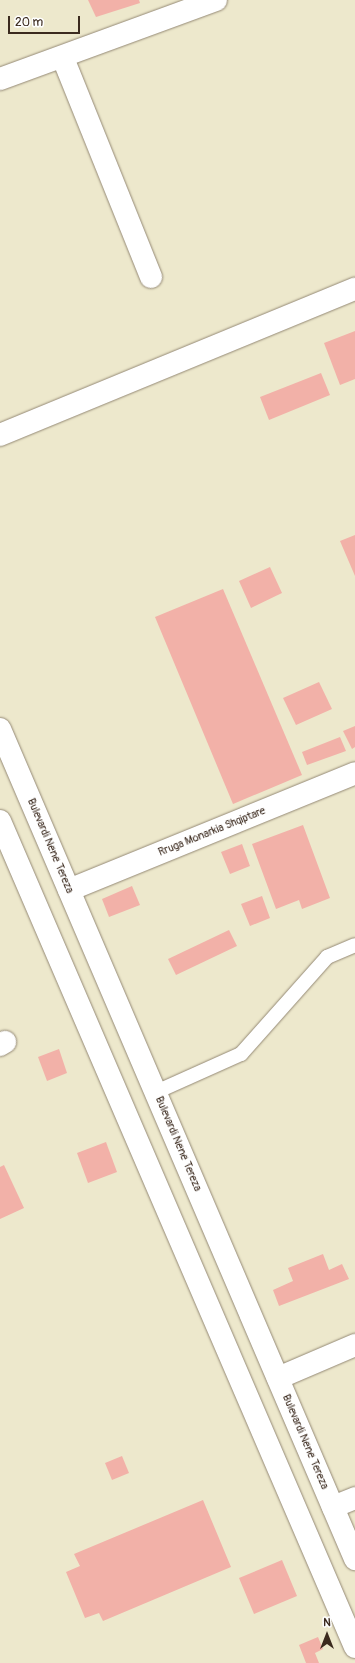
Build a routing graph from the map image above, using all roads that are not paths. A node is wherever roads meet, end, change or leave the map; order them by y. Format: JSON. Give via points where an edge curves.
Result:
{"nodes":[{"id":1,"x":216,"y":0,"type":"edge"},
{"id":2,"x":63,"y":58,"type":"junction"},
{"id":3,"x":0,"y":79,"type":"edge"},
{"id":4,"x":150,"y":278,"type":"dead end"},
{"id":5,"x":355,"y":289,"type":"edge"},
{"id":6,"x":0,"y":435,"type":"edge"},
{"id":7,"x":0,"y":729,"type":"edge"},
{"id":8,"x":355,"y":774,"type":"edge"},
{"id":9,"x":0,"y":821,"type":"edge"},
{"id":10,"x":69,"y":890,"type":"junction"},
{"id":11,"x":355,"y":945,"type":"edge"},
{"id":12,"x":156,"y":1092,"type":"junction"},
{"id":13,"x":355,"y":1345,"type":"edge"},
{"id":14,"x":278,"y":1378,"type":"junction"},
{"id":15,"x":355,"y":1498,"type":"edge"},
{"id":16,"x":333,"y":1507,"type":"junction"},
{"id":17,"x":355,"y":1559,"type":"edge"},
{"id":18,"x":355,"y":1647,"type":"edge"}],
"edges":[{"from":1,"to":2,"type":"main road"},
{"from":2,"to":3,"type":"main road"},
{"from":2,"to":4,"type":"main road"},
{"from":5,"to":6,"type":"main road"},
{"from":7,"to":10,"type":"main road","name":"Bulevardi Nënë Tereza"},
{"from":8,"to":10,"type":"main road","name":"Rruga Monarkia Shqiptare"},
{"from":9,"to":18,"type":"main road"},
{"from":10,"to":12,"type":"main road","name":"Bulevardi Nënë Tereza"},
{"from":11,"to":12,"type":"lane","via":[[327,957],[241,1054]]},
{"from":12,"to":14,"type":"main road","name":"Bulevardi Nënë Tereza"},
{"from":13,"to":14,"type":"main road"},
{"from":14,"to":16,"type":"main road","name":"Bulevardi Nënë Tereza"},
{"from":15,"to":16,"type":"main road"},
{"from":16,"to":17,"type":"main road","name":"Bulevardi Nënë Tereza"}]}
